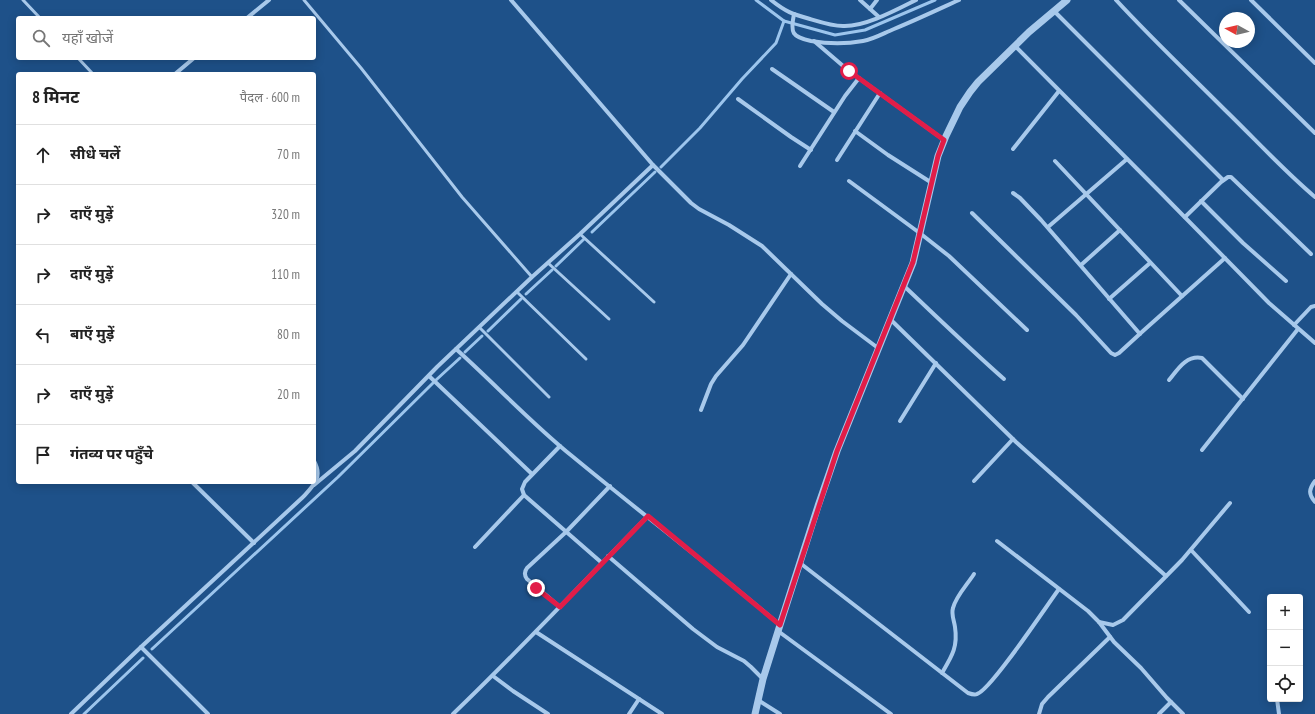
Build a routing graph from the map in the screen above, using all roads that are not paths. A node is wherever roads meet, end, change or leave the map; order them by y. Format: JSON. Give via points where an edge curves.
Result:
{"nodes":[{"id":1,"x":23,"y":0,"type":"edge"},
{"id":2,"x":269,"y":0,"type":"edge"},
{"id":3,"x":304,"y":0,"type":"edge"},
{"id":4,"x":511,"y":0,"type":"edge"},
{"id":5,"x":771,"y":0,"type":"edge"},
{"id":6,"x":860,"y":0,"type":"edge"},
{"id":7,"x":877,"y":0,"type":"edge"},
{"id":8,"x":904,"y":0,"type":"edge"},
{"id":9,"x":916,"y":0,"type":"edge"},
{"id":10,"x":959,"y":0,"type":"edge"},
{"id":11,"x":1067,"y":0,"type":"edge"},
{"id":12,"x":1116,"y":0,"type":"edge"},
{"id":13,"x":1179,"y":0,"type":"edge"},
{"id":14,"x":1250,"y":0,"type":"edge"},
{"id":15,"x":908,"y":4,"type":"junction"},
{"id":16,"x":870,"y":8,"type":"junction"},
{"id":17,"x":1054,"y":11,"type":"junction"},
{"id":18,"x":38,"y":16,"type":"edge"},
{"id":19,"x":249,"y":16,"type":"edge"},
{"id":20,"x":793,"y":17,"type":"junction"},
{"id":21,"x":879,"y":17,"type":"junction"},
{"id":22,"x":813,"y":41,"type":"junction"},
{"id":23,"x":1015,"y":46,"type":"junction"},
{"id":24,"x":80,"y":60,"type":"edge"},
{"id":25,"x":192,"y":60,"type":"edge"},
{"id":26,"x":1315,"y":63,"type":"edge"},
{"id":27,"x":772,"y":70,"type":"dead end"},
{"id":28,"x":91,"y":72,"type":"edge"},
{"id":29,"x":177,"y":72,"type":"edge"},
{"id":30,"x":859,"y":78,"type":"junction"},
{"id":31,"x":1059,"y":91,"type":"junction"},
{"id":32,"x":880,"y":93,"type":"junction"},
{"id":33,"x":738,"y":99,"type":"dead end"},
{"id":34,"x":834,"y":112,"type":"junction"},
{"id":35,"x":855,"y":131,"type":"junction"},
{"id":36,"x":1315,"y":134,"type":"edge"},
{"id":37,"x":944,"y":140,"type":"junction"},
{"id":38,"x":1013,"y":149,"type":"dead end"},
{"id":39,"x":811,"y":150,"type":"junction"},
{"id":40,"x":1128,"y":159,"type":"junction"},
{"id":41,"x":837,"y":160,"type":"dead end"},
{"id":42,"x":1055,"y":161,"type":"dead end"},
{"id":43,"x":653,"y":165,"type":"junction"},
{"id":44,"x":800,"y":166,"type":"dead end"},
{"id":45,"x":1223,"y":180,"type":"junction"},
{"id":46,"x":849,"y":181,"type":"dead end"},
{"id":47,"x":932,"y":183,"type":"junction"},
{"id":48,"x":1013,"y":193,"type":"dead end"},
{"id":49,"x":1087,"y":194,"type":"junction"},
{"id":50,"x":1315,"y":197,"type":"edge"},
{"id":51,"x":1201,"y":201,"type":"junction"},
{"id":52,"x":972,"y":213,"type":"dead end"},
{"id":53,"x":1185,"y":217,"type":"junction"},
{"id":54,"x":1048,"y":227,"type":"junction"},
{"id":55,"x":1120,"y":230,"type":"junction"},
{"id":56,"x":580,"y":234,"type":"junction"},
{"id":57,"x":921,"y":234,"type":"junction"},
{"id":58,"x":1311,"y":254,"type":"dead end"},
{"id":59,"x":1225,"y":258,"type":"junction"},
{"id":60,"x":548,"y":263,"type":"junction"},
{"id":61,"x":1150,"y":263,"type":"junction"},
{"id":62,"x":1080,"y":265,"type":"junction"},
{"id":63,"x":791,"y":274,"type":"junction"},
{"id":64,"x":532,"y":277,"type":"junction"},
{"id":65,"x":1286,"y":281,"type":"dead end"},
{"id":66,"x":903,"y":286,"type":"junction"},
{"id":67,"x":517,"y":292,"type":"junction"},
{"id":68,"x":1182,"y":296,"type":"junction"},
{"id":69,"x":1109,"y":299,"type":"junction"},
{"id":70,"x":654,"y":302,"type":"dead end"},
{"id":71,"x":1315,"y":306,"type":"edge"},
{"id":72,"x":890,"y":319,"type":"junction"},
{"id":73,"x":609,"y":320,"type":"dead end"},
{"id":74,"x":1294,"y":325,"type":"junction"},
{"id":75,"x":479,"y":327,"type":"junction"},
{"id":76,"x":1298,"y":329,"type":"junction"},
{"id":77,"x":1027,"y":330,"type":"dead end"},
{"id":78,"x":1140,"y":334,"type":"junction"},
{"id":79,"x":1315,"y":343,"type":"edge"},
{"id":80,"x":878,"y":348,"type":"junction"},
{"id":81,"x":456,"y":349,"type":"junction"},
{"id":82,"x":586,"y":359,"type":"dead end"},
{"id":83,"x":936,"y":363,"type":"junction"},
{"id":84,"x":428,"y":376,"type":"junction"},
{"id":85,"x":1004,"y":379,"type":"dead end"},
{"id":86,"x":1169,"y":380,"type":"dead end"},
{"id":87,"x":549,"y":397,"type":"dead end"},
{"id":88,"x":1243,"y":399,"type":"junction"},
{"id":89,"x":700,"y":410,"type":"dead end"},
{"id":90,"x":900,"y":421,"type":"dead end"},
{"id":91,"x":1013,"y":439,"type":"junction"},
{"id":92,"x":560,"y":446,"type":"junction"},
{"id":93,"x":1202,"y":450,"type":"dead end"},
{"id":94,"x":316,"y":466,"type":"edge"},
{"id":95,"x":532,"y":474,"type":"junction"},
{"id":96,"x":316,"y":481,"type":"edge"},
{"id":97,"x":974,"y":481,"type":"dead end"},
{"id":98,"x":1315,"y":481,"type":"edge"},
{"id":99,"x":316,"y":483,"type":"edge"},
{"id":100,"x":194,"y":484,"type":"edge"},
{"id":101,"x":314,"y":485,"type":"edge"},
{"id":102,"x":610,"y":486,"type":"junction"},
{"id":103,"x":524,"y":495,"type":"junction"},
{"id":104,"x":1315,"y":502,"type":"edge"},
{"id":105,"x":1230,"y":503,"type":"dead end"},
{"id":106,"x":648,"y":516,"type":"junction"},
{"id":107,"x":566,"y":532,"type":"junction"},
{"id":108,"x":997,"y":541,"type":"dead end"},
{"id":109,"x":254,"y":543,"type":"junction"},
{"id":110,"x":475,"y":547,"type":"dead end"},
{"id":111,"x":1191,"y":550,"type":"junction"},
{"id":112,"x":608,"y":556,"type":"junction"},
{"id":113,"x":602,"y":563,"type":"junction"},
{"id":114,"x":800,"y":563,"type":"junction"},
{"id":115,"x":974,"y":574,"type":"dead end"},
{"id":116,"x":1166,"y":576,"type":"junction"},
{"id":117,"x":1059,"y":589,"type":"junction"},
{"id":118,"x":560,"y":607,"type":"junction"},
{"id":119,"x":1248,"y":612,"type":"dead end"},
{"id":120,"x":1099,"y":622,"type":"junction"},
{"id":121,"x":779,"y":628,"type":"junction"},
{"id":122,"x":536,"y":632,"type":"junction"},
{"id":123,"x":1110,"y":637,"type":"junction"},
{"id":124,"x":140,"y":647,"type":"junction"},
{"id":125,"x":942,"y":673,"type":"junction"},
{"id":126,"x":493,"y":676,"type":"junction"},
{"id":127,"x":763,"y":679,"type":"junction"},
{"id":128,"x":640,"y":699,"type":"junction"},
{"id":129,"x":758,"y":700,"type":"junction"},
{"id":130,"x":1171,"y":702,"type":"junction"},
{"id":131,"x":1277,"y":702,"type":"edge"},
{"id":132,"x":889,"y":713,"type":"edge"},
{"id":133,"x":70,"y":714,"type":"edge"},
{"id":134,"x":208,"y":714,"type":"edge"},
{"id":135,"x":453,"y":714,"type":"edge"},
{"id":136,"x":548,"y":714,"type":"edge"},
{"id":137,"x":629,"y":714,"type":"edge"},
{"id":138,"x":662,"y":714,"type":"edge"},
{"id":139,"x":755,"y":714,"type":"edge"},
{"id":140,"x":780,"y":714,"type":"edge"},
{"id":141,"x":1039,"y":714,"type":"edge"},
{"id":142,"x":1159,"y":714,"type":"edge"},
{"id":143,"x":1184,"y":714,"type":"edge"},
{"id":144,"x":1279,"y":714,"type":"edge"}],
"edges":[{"from":1,"to":18,"type":"lane"},
{"from":2,"to":19,"type":"street"},
{"from":3,"to":64,"type":"lane","via":[[467,203]]},
{"from":4,"to":43,"type":"street"},
{"from":5,"to":20,"type":"street"},
{"from":6,"to":16,"type":"street"},
{"from":7,"to":16,"type":"street"},
{"from":8,"to":15,"type":"street"},
{"from":9,"to":15,"type":"street"},
{"from":10,"to":22,"type":"street","via":[[864,41]]},
{"from":11,"to":17,"type":"street"},
{"from":12,"to":50,"type":"street","via":[[1268,154]]},
{"from":13,"to":36,"type":"street"},
{"from":14,"to":26,"type":"street"},
{"from":15,"to":21,"type":"street"},
{"from":16,"to":21,"type":"street"},
{"from":17,"to":23,"type":"street"},
{"from":17,"to":45,"type":"street"},
{"from":20,"to":21,"type":"street","via":[[844,26]]},
{"from":20,"to":22,"type":"street","via":[[791,29],[794,34]]},
{"from":22,"to":30,"type":"street"},
{"from":23,"to":31,"type":"street"},
{"from":23,"to":37,"type":"street","via":[[970,92]]},
{"from":24,"to":28,"type":"lane"},
{"from":25,"to":29,"type":"street"},
{"from":27,"to":34,"type":"street"},
{"from":30,"to":32,"type":"street"},
{"from":30,"to":34,"type":"street"},
{"from":31,"to":38,"type":"street"},
{"from":31,"to":40,"type":"street"},
{"from":32,"to":35,"type":"street"},
{"from":32,"to":37,"type":"street"},
{"from":33,"to":39,"type":"street"},
{"from":34,"to":39,"type":"street"},
{"from":35,"to":41,"type":"street"},
{"from":35,"to":47,"type":"street"},
{"from":37,"to":47,"type":"street"},
{"from":39,"to":44,"type":"street"},
{"from":40,"to":49,"type":"street"},
{"from":40,"to":53,"type":"street"},
{"from":42,"to":49,"type":"street"},
{"from":43,"to":56,"type":"street"},
{"from":43,"to":63,"type":"street","via":[[699,209],[762,246]]},
{"from":45,"to":51,"type":"street"},
{"from":45,"to":58,"type":"street","via":[[1233,178]]},
{"from":46,"to":57,"type":"street"},
{"from":47,"to":57,"type":"street"},
{"from":48,"to":54,"type":"street"},
{"from":49,"to":54,"type":"street"},
{"from":49,"to":55,"type":"street"},
{"from":51,"to":53,"type":"street"},
{"from":51,"to":65,"type":"street"},
{"from":52,"to":78,"type":"street","via":[[1111,353],[1119,354]]},
{"from":53,"to":59,"type":"street"},
{"from":54,"to":62,"type":"street"},
{"from":55,"to":61,"type":"street"},
{"from":55,"to":62,"type":"street"},
{"from":56,"to":60,"type":"street"},
{"from":56,"to":70,"type":"lane"},
{"from":57,"to":66,"type":"street"},
{"from":57,"to":77,"type":"street","via":[[949,256]]},
{"from":59,"to":68,"type":"street"},
{"from":59,"to":74,"type":"street"},
{"from":60,"to":64,"type":"street"},
{"from":60,"to":73,"type":"lane"},
{"from":61,"to":68,"type":"street"},
{"from":61,"to":69,"type":"street"},
{"from":62,"to":69,"type":"street"},
{"from":63,"to":80,"type":"street","via":[[842,321]]},
{"from":63,"to":89,"type":"street","via":[[744,345],[716,376]]},
{"from":64,"to":67,"type":"street"},
{"from":66,"to":72,"type":"street"},
{"from":66,"to":85,"type":"street"},
{"from":67,"to":75,"type":"street"},
{"from":67,"to":82,"type":"lane"},
{"from":68,"to":78,"type":"street"},
{"from":69,"to":78,"type":"street"},
{"from":71,"to":74,"type":"street"},
{"from":72,"to":80,"type":"street"},
{"from":72,"to":83,"type":"street"},
{"from":74,"to":76,"type":"street"},
{"from":75,"to":81,"type":"street"},
{"from":75,"to":87,"type":"lane"},
{"from":76,"to":79,"type":"street"},
{"from":76,"to":88,"type":"street"},
{"from":80,"to":114,"type":"street","via":[[837,451]]},
{"from":81,"to":84,"type":"street"},
{"from":81,"to":92,"type":"street"},
{"from":83,"to":90,"type":"street"},
{"from":83,"to":91,"type":"street"},
{"from":84,"to":95,"type":"street"},
{"from":84,"to":99,"type":"street","via":[[355,451]]},
{"from":86,"to":88,"type":"street","via":[[1190,358],[1202,358]]},
{"from":88,"to":93,"type":"street"},
{"from":91,"to":97,"type":"street"},
{"from":91,"to":116,"type":"street"},
{"from":92,"to":95,"type":"street"},
{"from":92,"to":102,"type":"street"},
{"from":94,"to":96,"type":"street"},
{"from":95,"to":103,"type":"street","via":[[522,486]]},
{"from":98,"to":104,"type":"street","via":[[1309,492]]},
{"from":100,"to":109,"type":"street"},
{"from":101,"to":109,"type":"street"},
{"from":102,"to":106,"type":"street"},
{"from":102,"to":107,"type":"street"},
{"from":103,"to":107,"type":"street"},
{"from":103,"to":110,"type":"street"},
{"from":105,"to":111,"type":"street"},
{"from":106,"to":112,"type":"street"},
{"from":106,"to":121,"type":"street"},
{"from":107,"to":113,"type":"street"},
{"from":107,"to":118,"type":"street","via":[[525,572],[527,579]]},
{"from":108,"to":117,"type":"street"},
{"from":109,"to":124,"type":"street"},
{"from":111,"to":116,"type":"street"},
{"from":111,"to":119,"type":"street"},
{"from":112,"to":113,"type":"street"},
{"from":112,"to":127,"type":"street","via":[[693,629],[744,661]]},
{"from":113,"to":118,"type":"street"},
{"from":114,"to":121,"type":"street"},
{"from":114,"to":125,"type":"street"},
{"from":115,"to":125,"type":"street","via":[[953,607],[955,649]]},
{"from":116,"to":120,"type":"street","via":[[1123,620],[1109,625]]},
{"from":117,"to":120,"type":"street"},
{"from":117,"to":125,"type":"street","via":[[1014,654],[978,694],[968,693]]},
{"from":118,"to":122,"type":"street"},
{"from":120,"to":123,"type":"street"},
{"from":121,"to":127,"type":"street"},
{"from":121,"to":132,"type":"street"},
{"from":122,"to":126,"type":"street"},
{"from":122,"to":128,"type":"street"},
{"from":123,"to":130,"type":"street"},
{"from":123,"to":141,"type":"street","via":[[1048,697],[1042,704]]},
{"from":124,"to":133,"type":"street"},
{"from":124,"to":134,"type":"street"},
{"from":126,"to":135,"type":"street"},
{"from":126,"to":136,"type":"street"},
{"from":127,"to":129,"type":"street"},
{"from":128,"to":137,"type":"street"},
{"from":128,"to":138,"type":"street"},
{"from":129,"to":139,"type":"street"},
{"from":129,"to":140,"type":"street"},
{"from":130,"to":142,"type":"street"},
{"from":130,"to":143,"type":"street"},
{"from":131,"to":144,"type":"street"}]}
